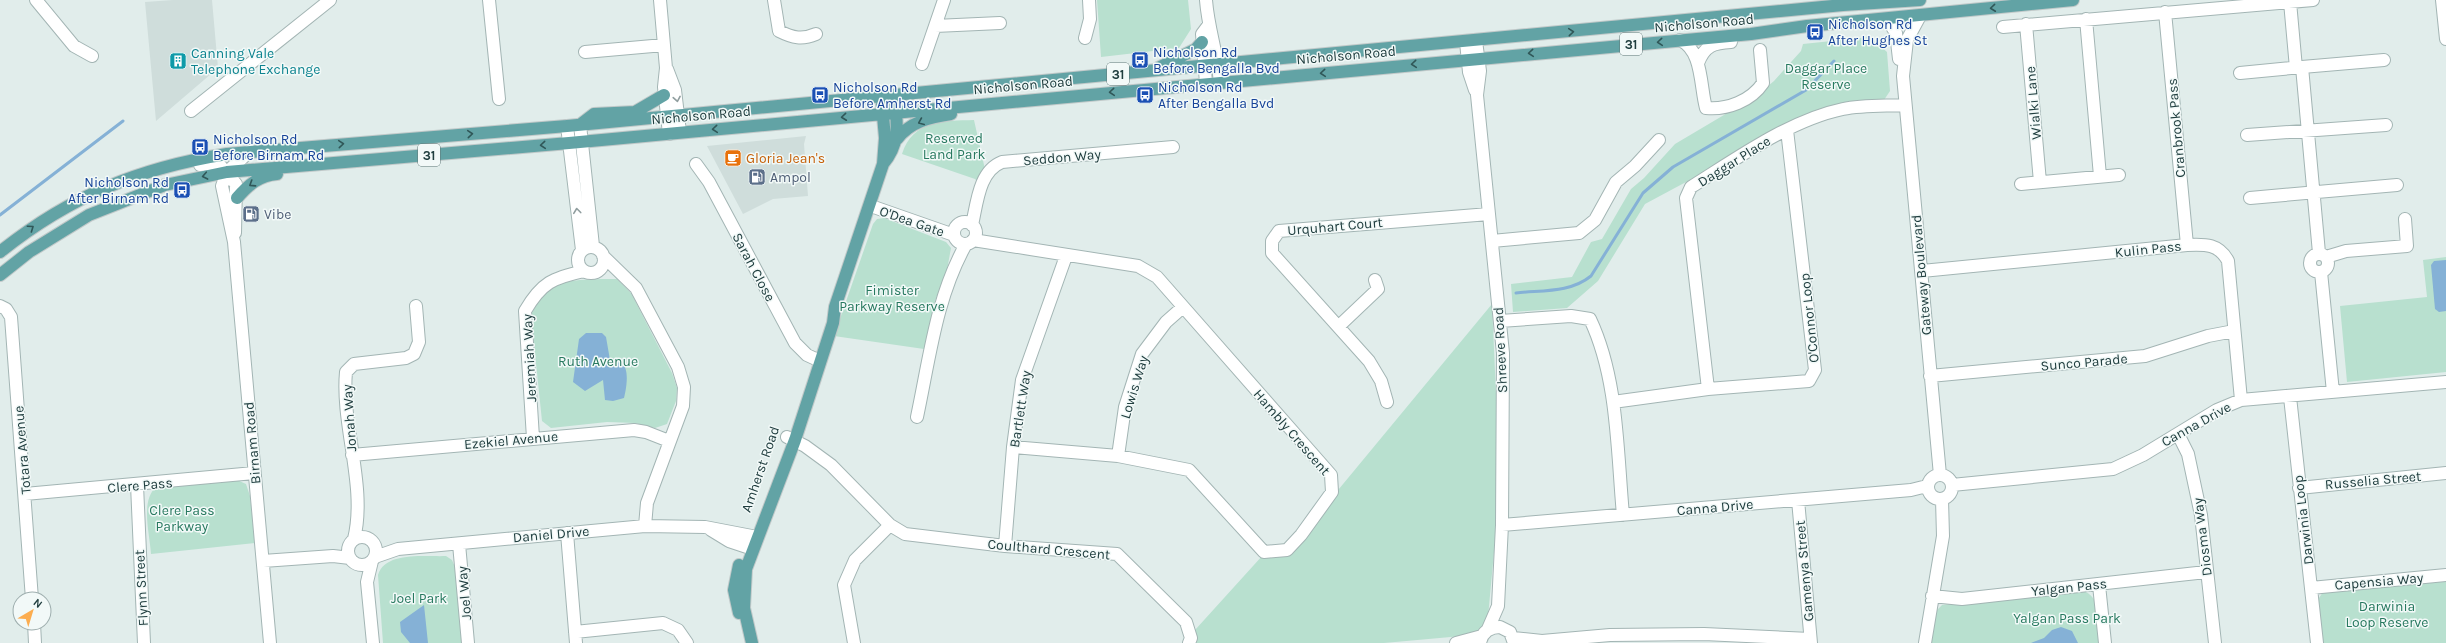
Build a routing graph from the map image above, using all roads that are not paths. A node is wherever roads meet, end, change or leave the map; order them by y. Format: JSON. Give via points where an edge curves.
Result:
{"nodes":[{"id":1,"x":36,"y":0,"type":"edge"},
{"id":2,"x":330,"y":0,"type":"edge"},
{"id":3,"x":489,"y":0,"type":"edge"},
{"id":4,"x":660,"y":0,"type":"edge"},
{"id":5,"x":774,"y":0,"type":"edge"},
{"id":6,"x":944,"y":0,"type":"edge"},
{"id":7,"x":1089,"y":0,"type":"edge"},
{"id":8,"x":1206,"y":0,"type":"edge"},
{"id":9,"x":1855,"y":0,"type":"edge"},
{"id":10,"x":1913,"y":0,"type":"edge"},
{"id":11,"x":2073,"y":0,"type":"edge"},
{"id":12,"x":2313,"y":0,"type":"edge"},
{"id":13,"x":2442,"y":0,"type":"edge"},
{"id":14,"x":2290,"y":2,"type":"junction"},
{"id":15,"x":1842,"y":5,"type":"junction"},
{"id":16,"x":2165,"y":12,"type":"junction"},
{"id":17,"x":1920,"y":16,"type":"junction"},
{"id":18,"x":1726,"y":17,"type":"junction"},
{"id":19,"x":1887,"y":19,"type":"junction"},
{"id":20,"x":2086,"y":19,"type":"junction"},
{"id":21,"x":1000,"y":23,"type":"dead end"},
{"id":22,"x":2026,"y":24,"type":"junction"},
{"id":23,"x":935,"y":26,"type":"junction"},
{"id":24,"x":1208,"y":26,"type":"junction"},
{"id":25,"x":2004,"y":27,"type":"dead end"},
{"id":26,"x":1783,"y":30,"type":"junction"},
{"id":27,"x":816,"y":34,"type":"dead end"},
{"id":28,"x":1750,"y":34,"type":"junction"},
{"id":29,"x":1085,"y":38,"type":"dead end"},
{"id":30,"x":2446,"y":39,"type":"edge"},
{"id":31,"x":1680,"y":40,"type":"junction"},
{"id":32,"x":1471,"y":41,"type":"junction"},
{"id":33,"x":1202,"y":42,"type":"junction"},
{"id":34,"x":664,"y":45,"type":"junction"},
{"id":35,"x":1760,"y":50,"type":"dead end"},
{"id":36,"x":585,"y":52,"type":"dead end"},
{"id":37,"x":92,"y":56,"type":"dead end"},
{"id":38,"x":1473,"y":58,"type":"junction"},
{"id":39,"x":2384,"y":60,"type":"dead end"},
{"id":40,"x":1698,"y":63,"type":"junction"},
{"id":41,"x":922,"y":64,"type":"dead end"},
{"id":42,"x":1218,"y":65,"type":"junction"},
{"id":43,"x":1204,"y":66,"type":"junction"},
{"id":44,"x":666,"y":68,"type":"junction"},
{"id":45,"x":2299,"y":68,"type":"junction"},
{"id":46,"x":1151,"y":71,"type":"junction"},
{"id":47,"x":2240,"y":73,"type":"dead end"},
{"id":48,"x":1903,"y":76,"type":"junction"},
{"id":49,"x":1220,"y":82,"type":"junction"},
{"id":50,"x":1206,"y":83,"type":"junction"},
{"id":51,"x":894,"y":94,"type":"junction"},
{"id":52,"x":664,"y":95,"type":"junction"},
{"id":53,"x":881,"y":96,"type":"junction"},
{"id":54,"x":499,"y":99,"type":"dead end"},
{"id":55,"x":1013,"y":102,"type":"junction"},
{"id":56,"x":1904,"y":105,"type":"junction"},
{"id":57,"x":191,"y":110,"type":"dead end"},
{"id":58,"x":896,"y":111,"type":"junction"},
{"id":59,"x":883,"y":113,"type":"junction"},
{"id":60,"x":673,"y":116,"type":"junction"},
{"id":61,"x":580,"y":125,"type":"junction"},
{"id":62,"x":2386,"y":125,"type":"dead end"},
{"id":63,"x":567,"y":126,"type":"junction"},
{"id":64,"x":1787,"y":130,"type":"junction"},
{"id":65,"x":2308,"y":130,"type":"junction"},
{"id":66,"x":675,"y":133,"type":"junction"},
{"id":67,"x":2247,"y":135,"type":"dead end"},
{"id":68,"x":897,"y":139,"type":"junction"},
{"id":69,"x":1659,"y":140,"type":"dead end"},
{"id":70,"x":581,"y":142,"type":"junction"},
{"id":71,"x":569,"y":143,"type":"junction"},
{"id":72,"x":1173,"y":147,"type":"dead end"},
{"id":73,"x":250,"y":151,"type":"junction"},
{"id":74,"x":412,"y":157,"type":"junction"},
{"id":75,"x":696,"y":164,"type":"dead end"},
{"id":76,"x":884,"y":164,"type":"junction"},
{"id":77,"x":227,"y":172,"type":"junction"},
{"id":78,"x":2119,"y":174,"type":"dead end"},
{"id":79,"x":2100,"y":176,"type":"junction"},
{"id":80,"x":126,"y":178,"type":"junction"},
{"id":81,"x":2040,"y":182,"type":"junction"},
{"id":82,"x":2021,"y":184,"type":"dead end"},
{"id":83,"x":2397,"y":185,"type":"dead end"},
{"id":84,"x":2313,"y":193,"type":"junction"},
{"id":85,"x":236,"y":198,"type":"junction"},
{"id":86,"x":2250,"y":198,"type":"dead end"},
{"id":87,"x":872,"y":203,"type":"junction"},
{"id":88,"x":1489,"y":214,"type":"junction"},
{"id":89,"x":2405,"y":219,"type":"dead end"},
{"id":90,"x":965,"y":233,"type":"junction"},
{"id":91,"x":1492,"y":241,"type":"junction"},
{"id":92,"x":234,"y":242,"type":"junction"},
{"id":93,"x":2188,"y":245,"type":"junction"},
{"id":94,"x":587,"y":248,"type":"junction"},
{"id":95,"x":0,"y":252,"type":"edge"},
{"id":96,"x":2322,"y":255,"type":"junction"},
{"id":97,"x":603,"y":256,"type":"junction"},
{"id":98,"x":1066,"y":256,"type":"junction"},
{"id":99,"x":581,"y":266,"type":"junction"},
{"id":100,"x":601,"y":269,"type":"junction"},
{"id":101,"x":1922,"y":271,"type":"junction"},
{"id":102,"x":621,"y":272,"type":"junction"},
{"id":103,"x":0,"y":275,"type":"edge"},
{"id":104,"x":1374,"y":280,"type":"dead end"},
{"id":105,"x":0,"y":306,"type":"edge"},
{"id":106,"x":416,"y":306,"type":"dead end"},
{"id":107,"x":1183,"y":307,"type":"junction"},
{"id":108,"x":1500,"y":321,"type":"junction"},
{"id":109,"x":1339,"y":326,"type":"junction"},
{"id":110,"x":2234,"y":330,"type":"junction"},
{"id":111,"x":816,"y":360,"type":"junction"},
{"id":112,"x":1930,"y":376,"type":"junction"},
{"id":113,"x":2446,"y":382,"type":"edge"},
{"id":114,"x":1708,"y":389,"type":"junction"},
{"id":115,"x":2333,"y":392,"type":"junction"},
{"id":116,"x":2290,"y":397,"type":"junction"},
{"id":117,"x":2241,"y":400,"type":"junction"},
{"id":118,"x":1387,"y":402,"type":"dead end"},
{"id":119,"x":1613,"y":402,"type":"junction"},
{"id":120,"x":917,"y":417,"type":"dead end"},
{"id":121,"x":2178,"y":434,"type":"junction"},
{"id":122,"x":533,"y":438,"type":"junction"},
{"id":123,"x":669,"y":441,"type":"junction"},
{"id":124,"x":789,"y":444,"type":"junction"},
{"id":125,"x":1013,"y":447,"type":"junction"},
{"id":126,"x":352,"y":455,"type":"junction"},
{"id":127,"x":1118,"y":456,"type":"junction"},
{"id":128,"x":254,"y":473,"type":"junction"},
{"id":129,"x":1940,"y":474,"type":"junction"},
{"id":130,"x":2446,"y":474,"type":"edge"},
{"id":131,"x":137,"y":485,"type":"junction"},
{"id":132,"x":1952,"y":485,"type":"junction"},
{"id":133,"x":1927,"y":486,"type":"junction"},
{"id":134,"x":2299,"y":488,"type":"junction"},
{"id":135,"x":25,"y":494,"type":"junction"},
{"id":136,"x":1942,"y":499,"type":"junction"},
{"id":137,"x":1798,"y":500,"type":"junction"},
{"id":138,"x":359,"y":514,"type":"junction"},
{"id":139,"x":1623,"y":515,"type":"junction"},
{"id":140,"x":890,"y":525,"type":"junction"},
{"id":141,"x":1502,"y":525,"type":"junction"},
{"id":142,"x":645,"y":526,"type":"junction"},
{"id":143,"x":567,"y":532,"type":"junction"},
{"id":144,"x":371,"y":540,"type":"junction"},
{"id":145,"x":752,"y":542,"type":"junction"},
{"id":146,"x":459,"y":544,"type":"junction"},
{"id":147,"x":1005,"y":546,"type":"junction"},
{"id":148,"x":398,"y":549,"type":"junction"},
{"id":149,"x":352,"y":553,"type":"junction"},
{"id":150,"x":374,"y":559,"type":"junction"},
{"id":151,"x":263,"y":561,"type":"junction"},
{"id":152,"x":2206,"y":572,"type":"junction"},
{"id":153,"x":2446,"y":575,"type":"edge"},
{"id":154,"x":367,"y":582,"type":"junction"},
{"id":155,"x":2099,"y":585,"type":"junction"},
{"id":156,"x":2311,"y":588,"type":"junction"},
{"id":157,"x":31,"y":591,"type":"edge"},
{"id":158,"x":1932,"y":596,"type":"junction"},
{"id":159,"x":1498,"y":606,"type":"junction"},
{"id":160,"x":34,"y":631,"type":"edge"},
{"id":161,"x":1483,"y":636,"type":"edge"},
{"id":162,"x":1511,"y":636,"type":"edge"},
{"id":163,"x":576,"y":638,"type":"edge"},
{"id":164,"x":1610,"y":639,"type":"edge"},
{"id":165,"x":1811,"y":641,"type":"edge"},
{"id":166,"x":1539,"y":642,"type":"edge"},
{"id":167,"x":35,"y":643,"type":"edge"},
{"id":168,"x":144,"y":643,"type":"edge"},
{"id":169,"x":270,"y":643,"type":"edge"},
{"id":170,"x":373,"y":643,"type":"edge"},
{"id":171,"x":468,"y":643,"type":"edge"},
{"id":172,"x":687,"y":643,"type":"edge"},
{"id":173,"x":746,"y":643,"type":"edge"},
{"id":174,"x":752,"y":643,"type":"edge"},
{"id":175,"x":854,"y":643,"type":"edge"},
{"id":176,"x":1189,"y":643,"type":"edge"},
{"id":177,"x":1456,"y":643,"type":"edge"},
{"id":178,"x":1925,"y":643,"type":"edge"},
{"id":179,"x":2105,"y":643,"type":"edge"},
{"id":180,"x":2215,"y":643,"type":"edge"},
{"id":181,"x":2317,"y":643,"type":"edge"}],
"edges":[{"from":1,"to":37,"type":"street","via":[[74,46]]},
{"from":2,"to":57,"type":"street"},
{"from":3,"to":54,"type":"street"},
{"from":4,"to":34,"type":"street"},
{"from":5,"to":27,"type":"street","via":[[779,31],[791,37],[805,39]]},
{"from":6,"to":23,"type":"street"},
{"from":7,"to":29,"type":"street","via":[[1090,19]]},
{"from":8,"to":24,"type":"street"},
{"from":9,"to":15,"type":"street"},
{"from":10,"to":15,"type":"main road","name":"Nicholson Road","number":"31"},
{"from":11,"to":17,"type":"main road","name":"Nicholson Road","number":"31","one_way":true},
{"from":12,"to":14,"type":"street"},
{"from":13,"to":30,"type":"street"},
{"from":14,"to":16,"type":"street"},
{"from":14,"to":45,"type":"street"},
{"from":15,"to":18,"type":"main road","name":"Nicholson Road","number":"31"},
{"from":16,"to":20,"type":"street"},
{"from":16,"to":93,"type":"street","name":"Cranbrook Pass"},
{"from":17,"to":19,"type":"main road","name":"Nicholson Road","number":"31"},
{"from":17,"to":48,"type":"street","name":"Gateway Boulevard","via":[[1907,40]]},
{"from":18,"to":26,"type":"main road","via":[[1721,23],[1726,28],[1754,26]]},
{"from":32,"to":18,"type":"main road","name":"Nicholson Road","number":"31","one_way":true},
{"from":19,"to":26,"type":"main road","name":"Nicholson Road","number":"31"},
{"from":19,"to":48,"type":"street","name":"Gateway Boulevard","via":[[1896,33]]},
{"from":20,"to":22,"type":"street"},
{"from":20,"to":79,"type":"street"},
{"from":21,"to":23,"type":"street"},
{"from":22,"to":25,"type":"street"},
{"from":22,"to":81,"type":"street","name":"Wialki Lane"},
{"from":23,"to":41,"type":"street"},
{"from":24,"to":33,"type":"street","via":[[1202,34]]},
{"from":24,"to":42,"type":"street","via":[[1213,34]]},
{"from":26,"to":28,"type":"main road","name":"Nicholson Road","number":"31"},
{"from":28,"to":31,"type":"main road","name":"Nicholson Road","number":"31"},
{"from":28,"to":40,"type":"street","via":[[1739,41],[1710,45]]},
{"from":31,"to":38,"type":"main road","name":"Nicholson Road","number":"31","one_way":true},
{"from":31,"to":40,"type":"street","via":[[1692,49]]},
{"from":32,"to":38,"type":"street","name":"Shreeve Road"},
{"from":32,"to":42,"type":"main road","name":"Nicholson Road","number":"31"},
{"from":33,"to":43,"type":"street"},
{"from":33,"to":46,"type":"main road","via":[[1196,49]]},
{"from":34,"to":36,"type":"street"},
{"from":34,"to":44,"type":"street"},
{"from":35,"to":40,"type":"street","via":[[1763,83],[1730,108],[1721,110],[1706,108]]},
{"from":38,"to":49,"type":"main road","name":"Nicholson Road","number":"31","one_way":true},
{"from":38,"to":88,"type":"street","name":"Shreeve Road"},
{"from":39,"to":45,"type":"street"},
{"from":42,"to":43,"type":"main road","name":"Nicholson Road","number":"31"},
{"from":42,"to":49,"type":"street"},
{"from":43,"to":46,"type":"main road","name":"Nicholson Road","number":"31"},
{"from":43,"to":50,"type":"street"},
{"from":44,"to":52,"type":"street"},
{"from":44,"to":60,"type":"street","one_way":true,"via":[[675,90]]},
{"from":45,"to":47,"type":"street"},
{"from":45,"to":65,"type":"street"},
{"from":46,"to":51,"type":"main road","name":"Nicholson Road","number":"31"},
{"from":48,"to":56,"type":"street","name":"Gateway Boulevard"},
{"from":49,"to":50,"type":"main road","name":"Nicholson Road","number":"31"},
{"from":50,"to":55,"type":"main road","name":"Nicholson Road","number":"31","one_way":true},
{"from":51,"to":53,"type":"main road","name":"Nicholson Road","number":"31"},
{"from":51,"to":58,"type":"main road","name":"Amherst Road"},
{"from":52,"to":60,"type":"street"},
{"from":52,"to":61,"type":"main road","via":[[635,112],[594,114]]},
{"from":53,"to":59,"type":"main road","name":"Amherst Road"},
{"from":53,"to":60,"type":"main road","name":"Nicholson Road","number":"31"},
{"from":55,"to":58,"type":"main road","name":"Nicholson Road","number":"31"},
{"from":55,"to":68,"type":"main road","one_way":true,"via":[[995,109],[937,116],[904,130]]},
{"from":56,"to":64,"type":"street","name":"Daggar Place","via":[[1843,109]]},
{"from":56,"to":101,"type":"street","name":"Gateway Boulevard"},
{"from":58,"to":59,"type":"main road","name":"Nicholson Road","number":"31"},
{"from":58,"to":68,"type":"main road","name":"Amherst Road"},
{"from":59,"to":66,"type":"main road","name":"Nicholson Road","number":"31","one_way":true},
{"from":59,"to":76,"type":"main road","name":"Amherst Road","via":[[886,138]]},
{"from":60,"to":61,"type":"main road","name":"Nicholson Road","number":"31"},
{"from":60,"to":66,"type":"street"},
{"from":61,"to":63,"type":"main road","name":"Nicholson Road","number":"31"},
{"from":61,"to":70,"type":"street"},
{"from":62,"to":65,"type":"street"},
{"from":63,"to":71,"type":"street"},
{"from":73,"to":63,"type":"main road","name":"Nicholson Road","number":"31","one_way":true},
{"from":64,"to":114,"type":"street","name":"Daggar Place","via":[[1691,188],[1686,198]]},
{"from":64,"to":114,"type":"street","name":"O'Connor Loop","via":[[1815,370],[1809,381]]},
{"from":65,"to":67,"type":"street"},
{"from":65,"to":84,"type":"street"},
{"from":66,"to":70,"type":"main road","name":"Nicholson Road","number":"31"},
{"from":68,"to":76,"type":"main road","name":"Amherst Road","via":[[892,153]]},
{"from":69,"to":91,"type":"street","via":[[1616,182],[1588,228],[1579,233]]},
{"from":70,"to":71,"type":"main road","name":"Nicholson Road","number":"31"},
{"from":70,"to":94,"type":"street"},
{"from":71,"to":74,"type":"main road","name":"Nicholson Road","number":"31","one_way":true},
{"from":94,"to":71,"type":"street","one_way":true},
{"from":72,"to":90,"type":"street","name":"Seddon Way","via":[[1002,162],[993,165],[987,172]]},
{"from":73,"to":77,"type":"street"},
{"from":73,"to":80,"type":"main road","name":"Nicholson Road","number":"31","via":[[175,163]]},
{"from":74,"to":77,"type":"main road","name":"Nicholson Road","number":"31"},
{"from":74,"to":85,"type":"main road","one_way":true,"via":[[400,163],[265,175],[247,186]]},
{"from":75,"to":111,"type":"street","name":"Sarah Close","via":[[709,182],[795,343],[802,352]]},
{"from":76,"to":87,"type":"main road","name":"Amherst Road"},
{"from":77,"to":80,"type":"street","via":[[214,162],[146,178]]},
{"from":77,"to":85,"type":"street","name":"Birnam Road","via":[[236,184]]},
{"from":77,"to":92,"type":"street","name":"Birnam Road","via":[[222,186]]},
{"from":77,"to":103,"type":"main road","name":"Nicholson Road","number":"31","one_way":true,"via":[[165,184],[89,215],[29,252]]},
{"from":78,"to":79,"type":"street"},
{"from":79,"to":81,"type":"street"},
{"from":95,"to":80,"type":"main road","name":"Nicholson Road","number":"31","one_way":true,"via":[[47,217],[86,195]]},
{"from":81,"to":82,"type":"street"},
{"from":83,"to":84,"type":"street"},
{"from":84,"to":86,"type":"street"},
{"from":84,"to":96,"type":"street"},
{"from":85,"to":92,"type":"street","name":"Birnam Road"},
{"from":87,"to":90,"type":"street","name":"O'Dea Gate"},
{"from":87,"to":111,"type":"main road","name":"Amherst Road","via":[[835,307],[827,319]]},
{"from":88,"to":91,"type":"street","name":"Shreeve Road"},
{"from":88,"to":109,"type":"street","name":"Urquhart Court","via":[[1279,231],[1272,241],[1272,253]]},
{"from":89,"to":96,"type":"street","via":[[2407,246]]},
{"from":90,"to":98,"type":"street","name":"Hambly Crescent","via":[[1002,244]]},
{"from":90,"to":120,"type":"street","name":"Seddon Way","via":[[938,310]]},
{"from":91,"to":108,"type":"street","name":"Shreeve Road"},
{"from":92,"to":128,"type":"street","name":"Birnam Road"},
{"from":93,"to":101,"type":"street","name":"Kulin Pass"},
{"from":93,"to":110,"type":"street","name":"Kulin Pass","via":[[2212,245],[2225,255],[2228,261]]},
{"from":94,"to":97,"type":"street"},
{"from":94,"to":99,"type":"street"},
{"from":96,"to":115,"type":"street","via":[[2327,267],[2320,272]]},
{"from":97,"to":100,"type":"street","via":[[604,263]]},
{"from":97,"to":102,"type":"street"},
{"from":98,"to":107,"type":"street","name":"Hambly Crescent","via":[[1138,266],[1157,278]]},
{"from":98,"to":125,"type":"street","name":"Bartlett Way","via":[[1022,380]]},
{"from":99,"to":100,"type":"street","via":[[593,273]]},
{"from":99,"to":122,"type":"street","name":"Jeremiah Way","via":[[546,283],[525,310]]},
{"from":100,"to":102,"type":"street"},
{"from":101,"to":112,"type":"street","name":"Gateway Boulevard"},
{"from":102,"to":123,"type":"street","via":[[636,288],[678,367],[684,388],[683,406]]},
{"from":104,"to":109,"type":"street","via":[[1378,289]]},
{"from":105,"to":135,"type":"street","name":"Totara Avenue","via":[[6,309],[11,317]]},
{"from":106,"to":126,"type":"street","name":"Jonah Way","via":[[419,342],[414,354],[406,358],[354,364],[346,372]]},
{"from":107,"to":127,"type":"street","name":"Lowis Way","via":[[1166,322],[1142,354],[1125,407]]},
{"from":107,"to":127,"type":"street","name":"Hambly Crescent","via":[[1331,475],[1332,492],[1287,550],[1264,552],[1189,470]]},
{"from":108,"to":119,"type":"street","via":[[1571,316],[1590,319],[1598,335]]},
{"from":108,"to":141,"type":"street","name":"Shreeve Road","via":[[1503,353]]},
{"from":109,"to":118,"type":"street","name":"Urquhart Court","via":[[1369,361],[1381,381]]},
{"from":110,"to":112,"type":"street","name":"Sunco Parade","via":[[2144,356]]},
{"from":110,"to":117,"type":"street","name":"Kulin Pass"},
{"from":111,"to":124,"type":"main road","name":"Amherst Road"},
{"from":112,"to":129,"type":"street","name":"Gateway Boulevard"},
{"from":113,"to":115,"type":"street","name":"Canna Drive"},
{"from":114,"to":119,"type":"street","name":"O'Connor Loop"},
{"from":115,"to":116,"type":"street","name":"Canna Drive"},
{"from":116,"to":117,"type":"street","name":"Canna Drive"},
{"from":116,"to":134,"type":"street","name":"Darwinia Loop"},
{"from":117,"to":121,"type":"street","name":"Canna Drive","via":[[2217,410]]},
{"from":119,"to":139,"type":"street"},
{"from":121,"to":132,"type":"street","name":"Canna Drive","via":[[2113,469]]},
{"from":121,"to":152,"type":"street","name":"Diosma Way","via":[[2188,454],[2197,494]]},
{"from":122,"to":123,"type":"street","name":"Ezekiel Avenue","via":[[634,430]]},
{"from":122,"to":126,"type":"street","name":"Ezekiel Avenue"},
{"from":123,"to":142,"type":"street","via":[[647,503]]},
{"from":124,"to":140,"type":"street","name":"Coulthard Crescent","via":[[831,465]]},
{"from":124,"to":145,"type":"main road","name":"Amherst Road"},
{"from":125,"to":127,"type":"street","name":"Hambly Crescent"},
{"from":125,"to":147,"type":"street","name":"Bartlett Way"},
{"from":126,"to":138,"type":"street","name":"Jonah Way"},
{"from":128,"to":131,"type":"street","name":"Clere Pass"},
{"from":128,"to":151,"type":"street","name":"Birnam Road"},
{"from":129,"to":132,"type":"street","via":[[1949,479]]},
{"from":129,"to":133,"type":"street","via":[[1930,479]]},
{"from":130,"to":134,"type":"street","name":"Russelia Street"},
{"from":131,"to":135,"type":"street","name":"Clere Pass"},
{"from":131,"to":168,"type":"street","name":"Flynn Street"},
{"from":132,"to":136,"type":"street","via":[[1949,496]]},
{"from":133,"to":136,"type":"street","via":[[1932,496]]},
{"from":133,"to":137,"type":"street","name":"Canna Drive"},
{"from":134,"to":156,"type":"street","name":"Darwinia Loop"},
{"from":135,"to":157,"type":"street","name":"Totara Avenue"},
{"from":136,"to":158,"type":"street","via":[[1943,536]]},
{"from":137,"to":139,"type":"street","name":"Canna Drive"},
{"from":137,"to":165,"type":"street","name":"Gamenya Street"},
{"from":138,"to":144,"type":"street","name":"Jonah Way"},
{"from":138,"to":149,"type":"street","name":"Jonah Way"},
{"from":139,"to":141,"type":"street","name":"Canna Drive"},
{"from":140,"to":147,"type":"street","name":"Coulthard Crescent","via":[[905,534]]},
{"from":140,"to":175,"type":"street","via":[[855,560],[844,585]]},
{"from":141,"to":159,"type":"street","name":"Shreeve Road"},
{"from":142,"to":143,"type":"street","name":"Daniel Drive"},
{"from":142,"to":145,"type":"street","name":"Daniel Drive","via":[[705,527],[729,541]]},
{"from":143,"to":146,"type":"street","name":"Daniel Drive"},
{"from":143,"to":163,"type":"street"},
{"from":144,"to":148,"type":"street","name":"Daniel Drive"},
{"from":144,"to":149,"type":"street","name":"Daniel Drive","via":[[359,537]]},
{"from":144,"to":150,"type":"street","via":[[376,551]]},
{"from":145,"to":173,"type":"main road","name":"Amherst Road","via":[[738,568],[734,590]]},
{"from":145,"to":174,"type":"main road","name":"Amherst Road","via":[[744,583],[744,608]]},
{"from":146,"to":148,"type":"street","name":"Daniel Drive"},
{"from":146,"to":171,"type":"street","name":"Joel Way"},
{"from":147,"to":176,"type":"street","name":"Coulthard Crescent","via":[[1116,554],[1186,622],[1191,638]]},
{"from":148,"to":150,"type":"street","name":"Daniel Drive"},
{"from":149,"to":150,"type":"street","name":"Daniel Drive","via":[[363,565]]},
{"from":149,"to":151,"type":"street","name":"Daniel Drive"},
{"from":149,"to":154,"type":"street"},
{"from":150,"to":154,"type":"street"},
{"from":151,"to":169,"type":"street","name":"Birnam Road"},
{"from":152,"to":155,"type":"street","name":"Yalgan Pass"},
{"from":152,"to":180,"type":"street","name":"Diosma Way"},
{"from":153,"to":156,"type":"street","name":"Capensia Way"},
{"from":154,"to":170,"type":"street"},
{"from":155,"to":158,"type":"street","name":"Yalgan Pass","via":[[1962,599]]},
{"from":155,"to":179,"type":"street"},
{"from":156,"to":181,"type":"street","name":"Darwinia Loop"},
{"from":158,"to":178,"type":"street"},
{"from":159,"to":161,"type":"street","name":"Shreeve Road"},
{"from":159,"to":162,"type":"street","name":"Shreeve Road"},
{"from":160,"to":167,"type":"street"},
{"from":161,"to":162,"type":"street","via":[[1494,626]]},
{"from":161,"to":177,"type":"street"},
{"from":162,"to":166,"type":"street"},
{"from":163,"to":172,"type":"street","via":[[663,624],[678,630]]},
{"from":164,"to":165,"type":"street","via":[[1704,634]]},
{"from":164,"to":166,"type":"street"}]}
